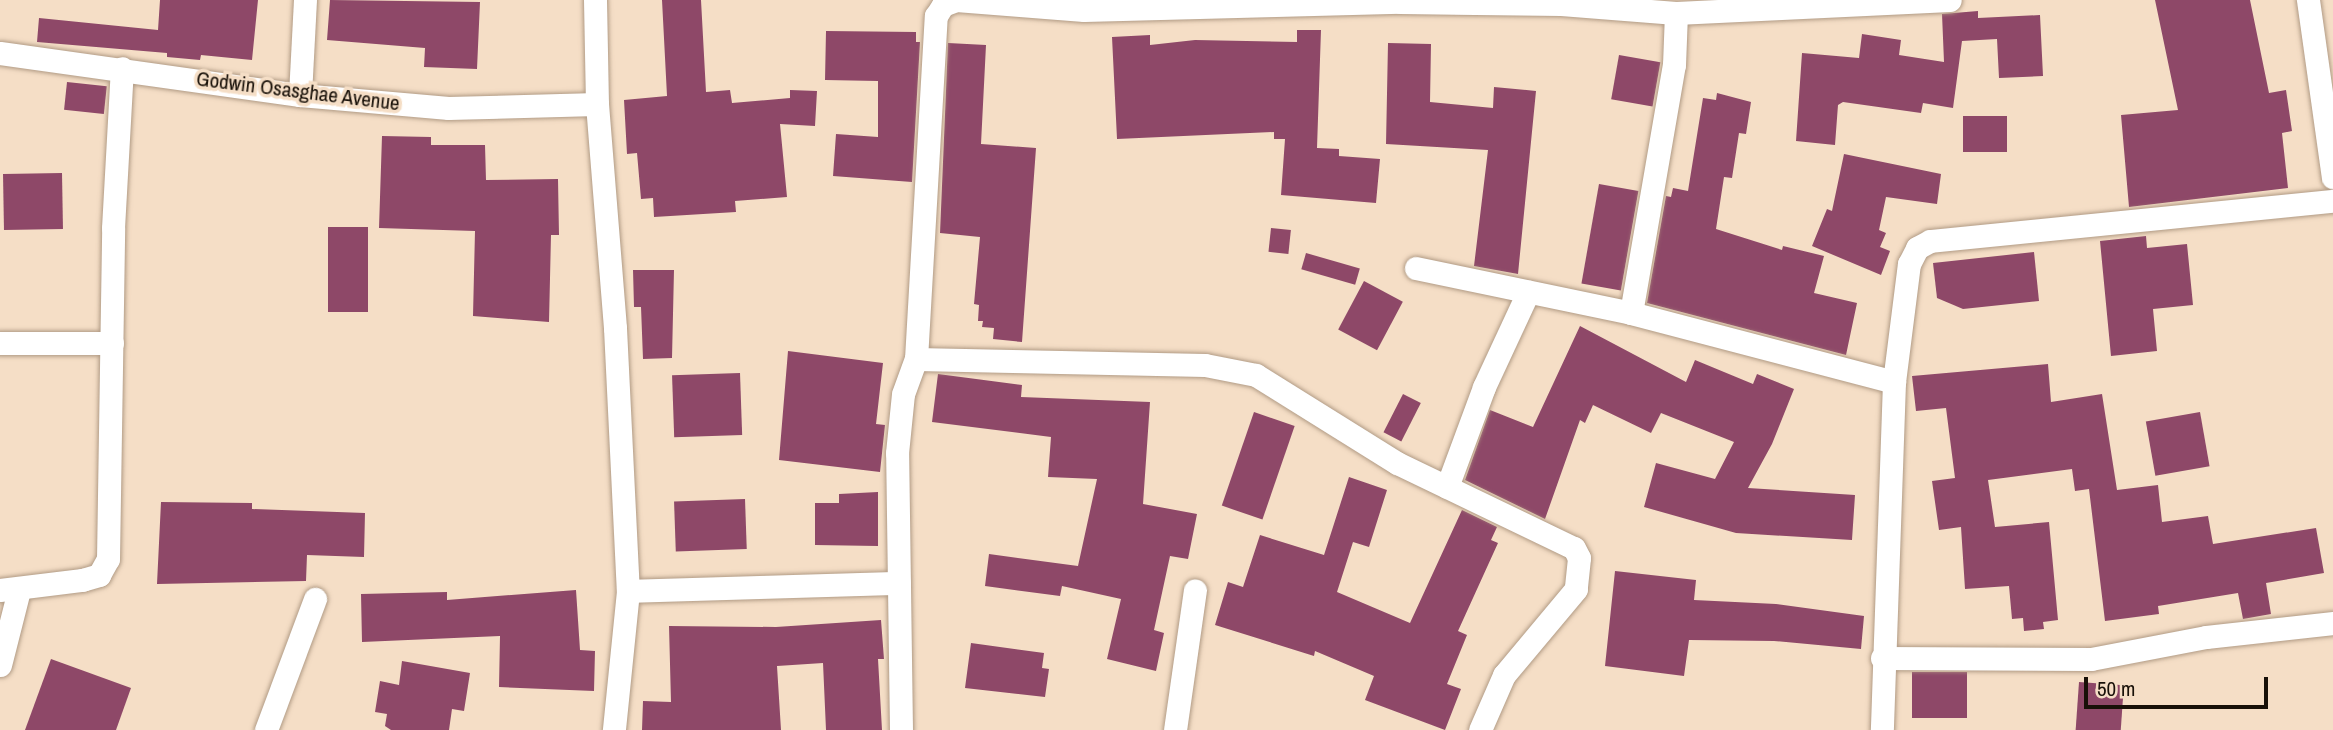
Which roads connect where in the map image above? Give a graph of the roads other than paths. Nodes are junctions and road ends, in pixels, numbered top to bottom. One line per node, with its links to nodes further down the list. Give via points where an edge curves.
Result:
1 (305, 0): 8 (street)
2 (596, 0): 9 (street)
3 (1950, 0): 5 (street)
4 (2308, 0): 10 (street)
5 (1676, 13): 14 (street, via 1674,65); 17 (street, via 1561,4 1400,2 1084,10 956,0 943,5 936,16)
6 (0, 53): 7 (street, Godwin Osasghae Avenue)
7 (122, 68): 8 (street, Godwin Osasghae Avenue); 16 (street)
8 (300, 95): 9 (street, Godwin Osasghae Avenue, via 448,108)
9 (597, 104): 23 (street, via 615,328)
10 (2333, 177)
11 (2333, 201): 18 (street, via 1930,240 1917,248 1909,264)
12 (1416, 268): 13 (street)
13 (1528, 292): 14 (street); 19 (street, via 1483,387)
14 (1631, 313): 18 (street)
15 (0, 343): 16 (street)
16 (112, 343): 21 (street, via 108,559 99,575)
17 (916, 359): 19 (street, via 1205,365 1256,375 1397,463); 20 (street, via 903,394 897,453)
18 (1894, 382): 26 (street)
19 (1447, 487): 32 (street, via 1574,548 1579,558 1576,589 1504,675)
20 (899, 583): 23 (street); 30 (street)
21 (9, 590): 27 (street)
22 (1195, 590): 31 (street)
23 (628, 591): 29 (street)
24 (315, 599): 28 (street)
25 (2333, 622): 26 (street, via 2206,637 2091,659)
26 (1882, 658): 33 (street)
27 (0, 666)
28 (266, 730)
29 (614, 730)
30 (901, 730)
31 (1175, 730)
32 (1480, 730)
33 (1882, 730)

